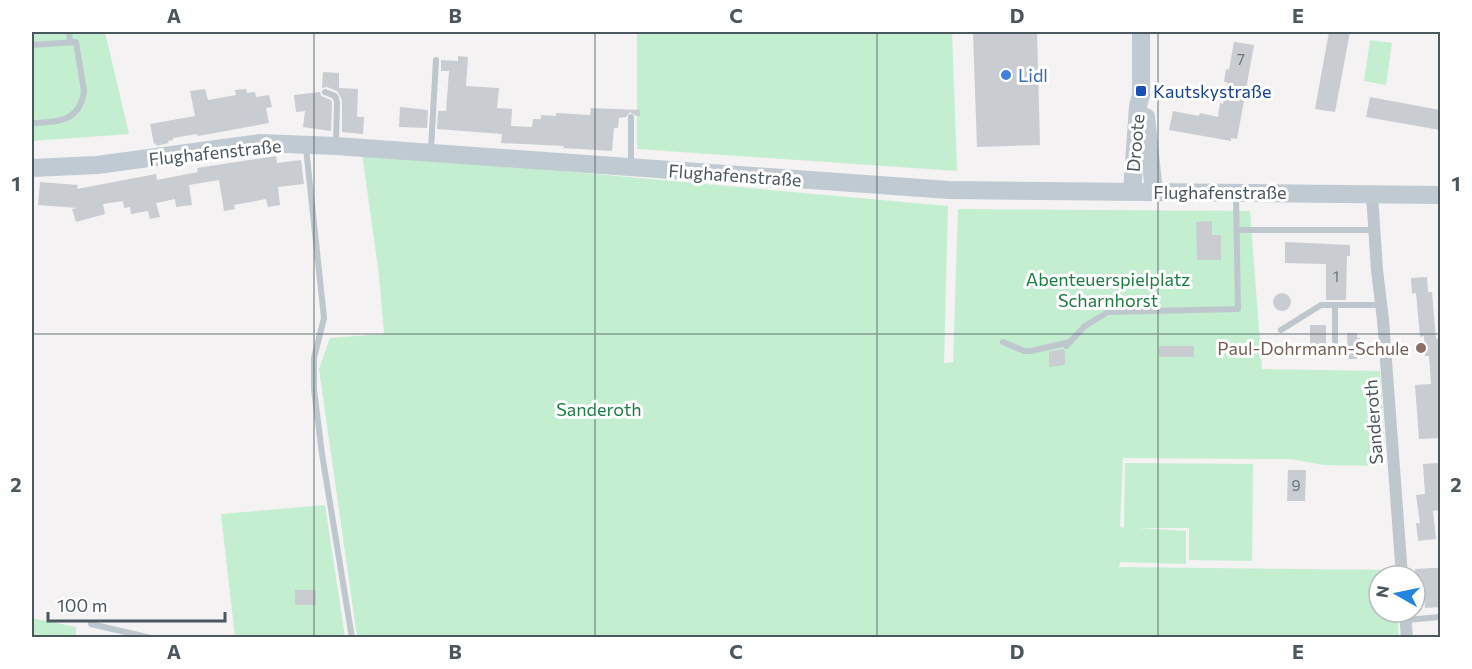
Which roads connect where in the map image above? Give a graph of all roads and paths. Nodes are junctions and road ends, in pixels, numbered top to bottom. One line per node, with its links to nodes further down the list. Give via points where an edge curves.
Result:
1 (69, 32): 3 (lane)
2 (1141, 32): 7 (main road, Droote)
3 (70, 42): 4 (lane); 9 (lane, via 76,42 84,92 81,104 68,118)
4 (32, 45)
5 (436, 60): 12 (lane)
6 (325, 92): 11 (lane, via 335,96 337,102)
7 (1141, 95): 15 (main road, Droote); 16 (main road, Droote, via 1146,105)
8 (631, 117): 13 (lane)
9 (32, 123)
10 (306, 144): 11 (main road, Flughafenstraße); 14 (main road, Flughafenstraße, via 260,143 97,165); 30 (lane, via 324,318 314,358 314,389)
11 (336, 146): 12 (main road, Flughafenstraße)
12 (431, 153): 13 (main road, Flughafenstraße)
13 (631, 167): 15 (main road, Flughafenstraße, via 949,190)
14 (32, 168)
15 (1132, 192): 16 (main road, Flughafenstraße)
16 (1154, 192): 17 (main road, Flughafenstraße)
17 (1236, 192): 18 (main road, Flughafenstraße); 20 (lane)
18 (1372, 195): 19 (main road, Flughafenstraße); 21 (street, Sanderoth)
19 (1440, 195)
20 (1237, 230): 21 (lane); 25 (lane, via 1238,309 1108,312 1084,326 1069,344 1024,351)
21 (1373, 230): 23 (street, Sanderoth)
22 (1335, 305): 23 (lane); 24 (lane, via 1321,305); 26 (lane)
23 (1381, 305): 27 (street, Sanderoth)
24 (1281, 330)
25 (1003, 342)
26 (1335, 344)
27 (1401, 564)
28 (91, 624): 29 (lane)
29 (151, 638)
30 (352, 638)

